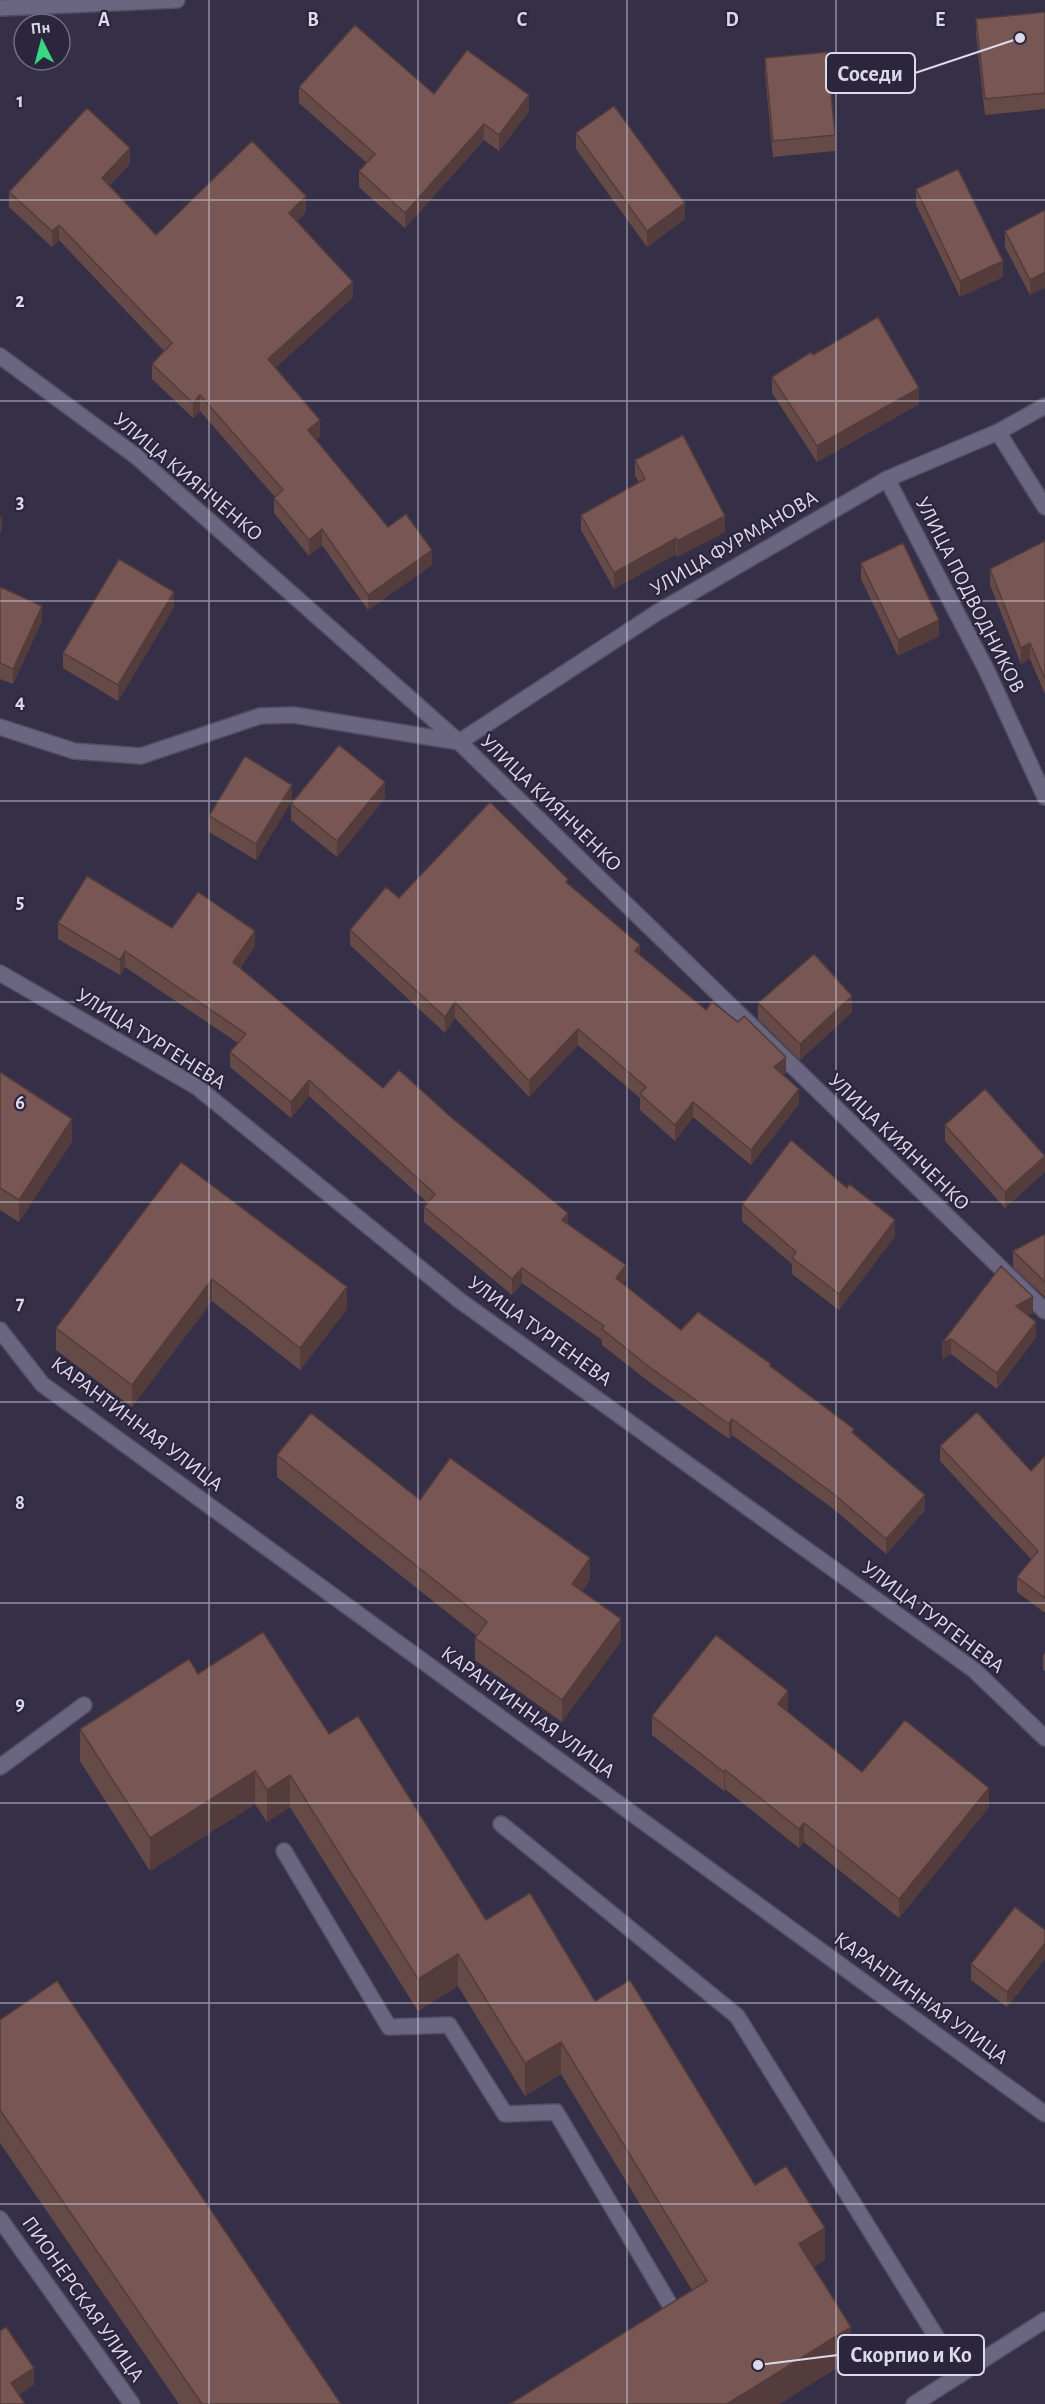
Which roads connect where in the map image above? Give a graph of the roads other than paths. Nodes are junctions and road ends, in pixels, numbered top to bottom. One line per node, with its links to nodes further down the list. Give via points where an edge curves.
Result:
1 (177, 0): 2 (street)
2 (0, 8)
3 (0, 356): 9 (street, УЛИЦА КИЯНЧЕНКО, via 137,457)
4 (1045, 406): 5 (street, УЛИЦА ФУРМАНОВА)
5 (998, 432): 6 (street, УЛИЦА ФУРМАНОВА); 7 (street)
6 (887, 479): 9 (street, УЛИЦА ФУРМАНОВА, via 658,612); 10 (street, УЛИЦА ПОДВОДНИКОВ, via 987,670)
7 (1045, 507)
8 (0, 727): 9 (street, via 74,752 141,756 260,716 294,715)
9 (459, 742): 12 (street, УЛИЦА КИЯНЧЕНКО)
10 (1045, 797)
11 (0, 973): 15 (street, УЛИЦА ТУРГЕНЕВА, via 197,1087 459,1300 974,1670)
12 (1045, 1311)
13 (0, 1330): 19 (street, КАРАНТИННАЯ УЛИЦА, via 42,1383)
14 (84, 1706): 16 (street)
15 (1045, 1738)
16 (0, 1767)
17 (501, 1824): 23 (street, via 737,2016)
18 (284, 1851): 22 (street, via 388,2027 449,2025 505,2114 556,2112 676,2315)
19 (1045, 2114)
20 (0, 2219): 24 (street, ПИОНЕРСКАЯ УЛИЦА)
21 (1045, 2320): 23 (street)
22 (657, 2326)
23 (960, 2375): 25 (street)
24 (132, 2404)
25 (914, 2404)

